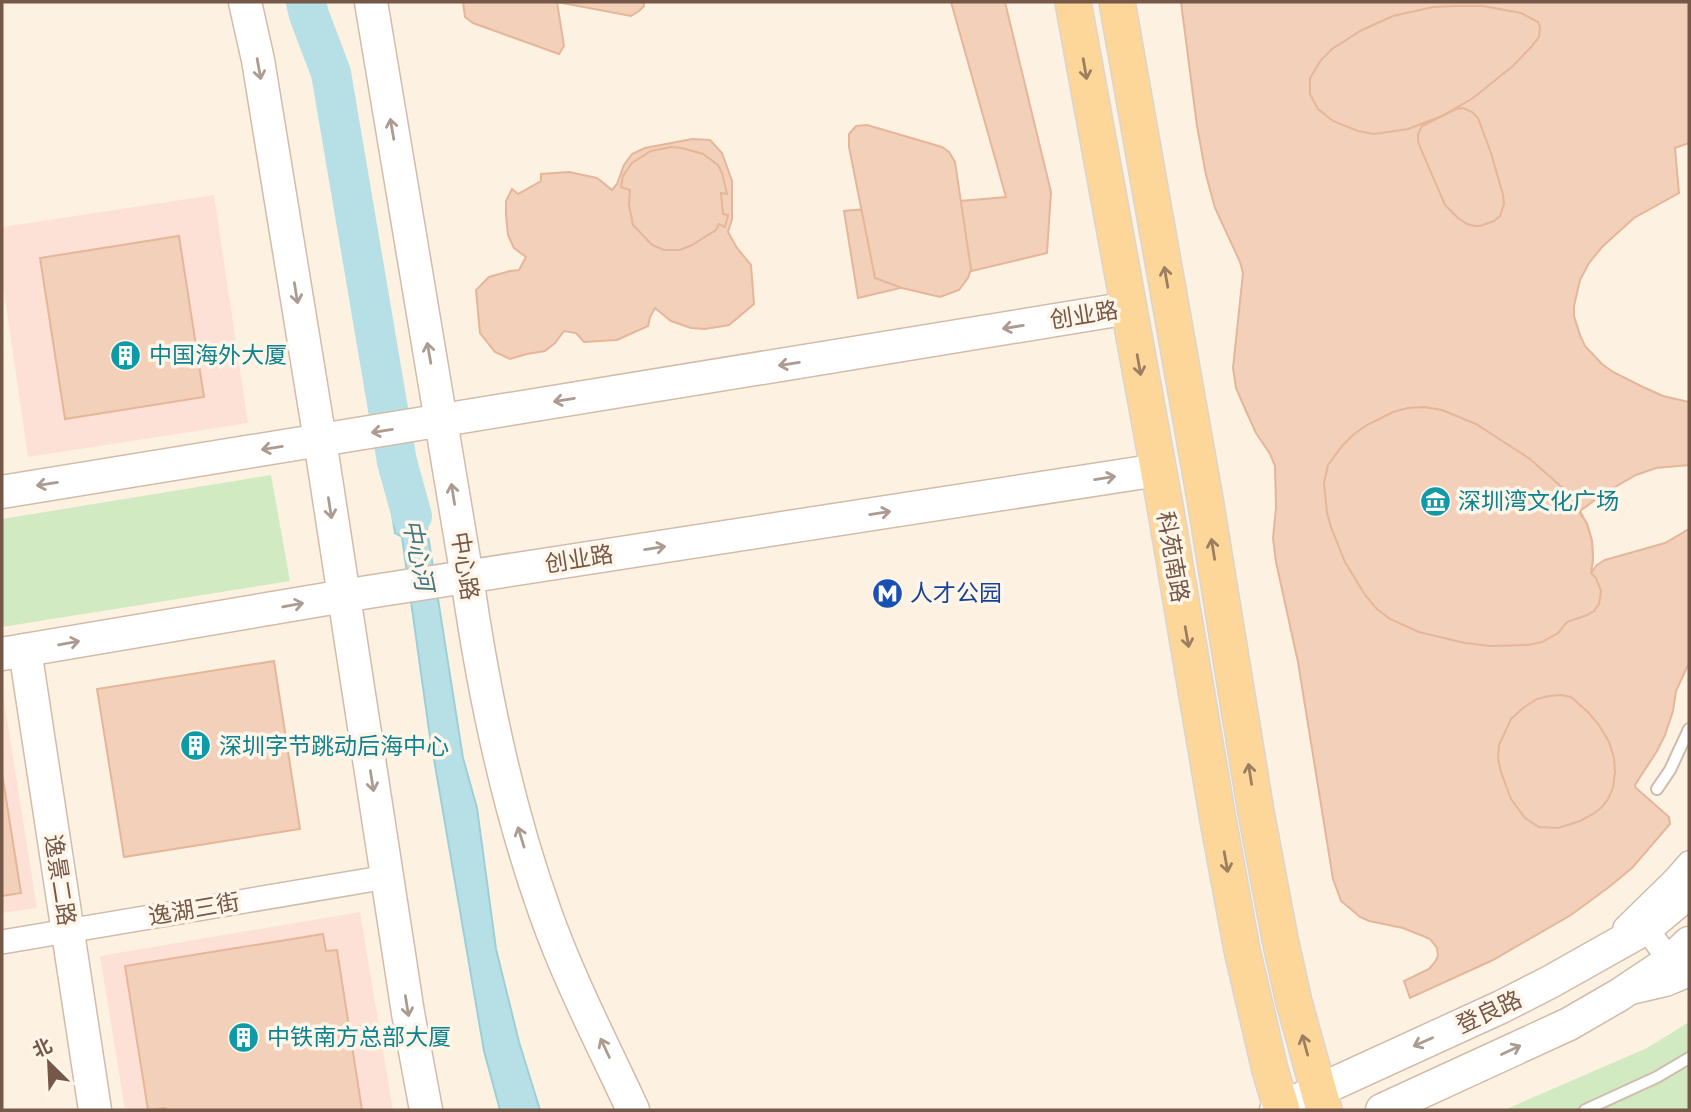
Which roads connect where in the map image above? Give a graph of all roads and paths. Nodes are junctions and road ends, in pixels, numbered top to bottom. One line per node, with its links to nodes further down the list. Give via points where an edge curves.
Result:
1 (245, 2): 7 (main road, one-way to 7)
2 (371, 2): 6 (main road, 中心路, one-way to 2)
3 (1073, 2): 5 (main road, 科苑南路, one-way to 5)
4 (1117, 2): 24 (main road, 科苑南路, one-way to 4, via 1288,977 1256,812)
5 (1129, 308): 6 (main road, 创业路, one-way to 6); 8 (main road, 科苑南路, one-way to 8)
6 (433, 422): 7 (main road, 创业路, one-way to 7); 10 (main road, 中心路, one-way to 6)
7 (330, 439): 9 (main road, 创业路, one-way to 9); 11 (main road, one-way to 11)
8 (1158, 470): 10 (main road, 创业路, one-way to 8); 25 (main road, 科苑南路, one-way to 25, via 1242,950)
9 (2, 492)
10 (460, 578): 11 (main road, 创业路); 28 (main road, 中心路, one-way to 10, via 559,948 533,877)
11 (356, 594): 12 (main road, 创业路, one-way to 11); 16 (main road, one-way to 16)
12 (13, 652): 19 (main road, 逸景二路)
13 (1689, 729): 14 (lane)
14 (1657, 789)
15 (1689, 863): 21 (street)
16 (387, 877): 19 (street, 逸湖三街); 27 (main road, one-way to 27)
17 (1689, 892): 18 (main road, 登良路)
18 (1646, 928): 21 (main road, 登良路); 22 (street)
19 (68, 931): 20 (street, 逸湖三街); 26 (main road, 逸景二路)
20 (2, 942)
21 (1594, 957): 24 (main road, 登良路, one-way to 24)
22 (1683, 960): 29 (main road, 登良路, one-way to 22, via 1569,1024)
23 (1689, 1058): 30 (lane)
24 (1321, 1100): 25 (main road, 登良路)
25 (1280, 1109)
26 (95, 1110)
27 (426, 1110)
28 (634, 1110)
29 (1382, 1110)
30 (1585, 1110)

